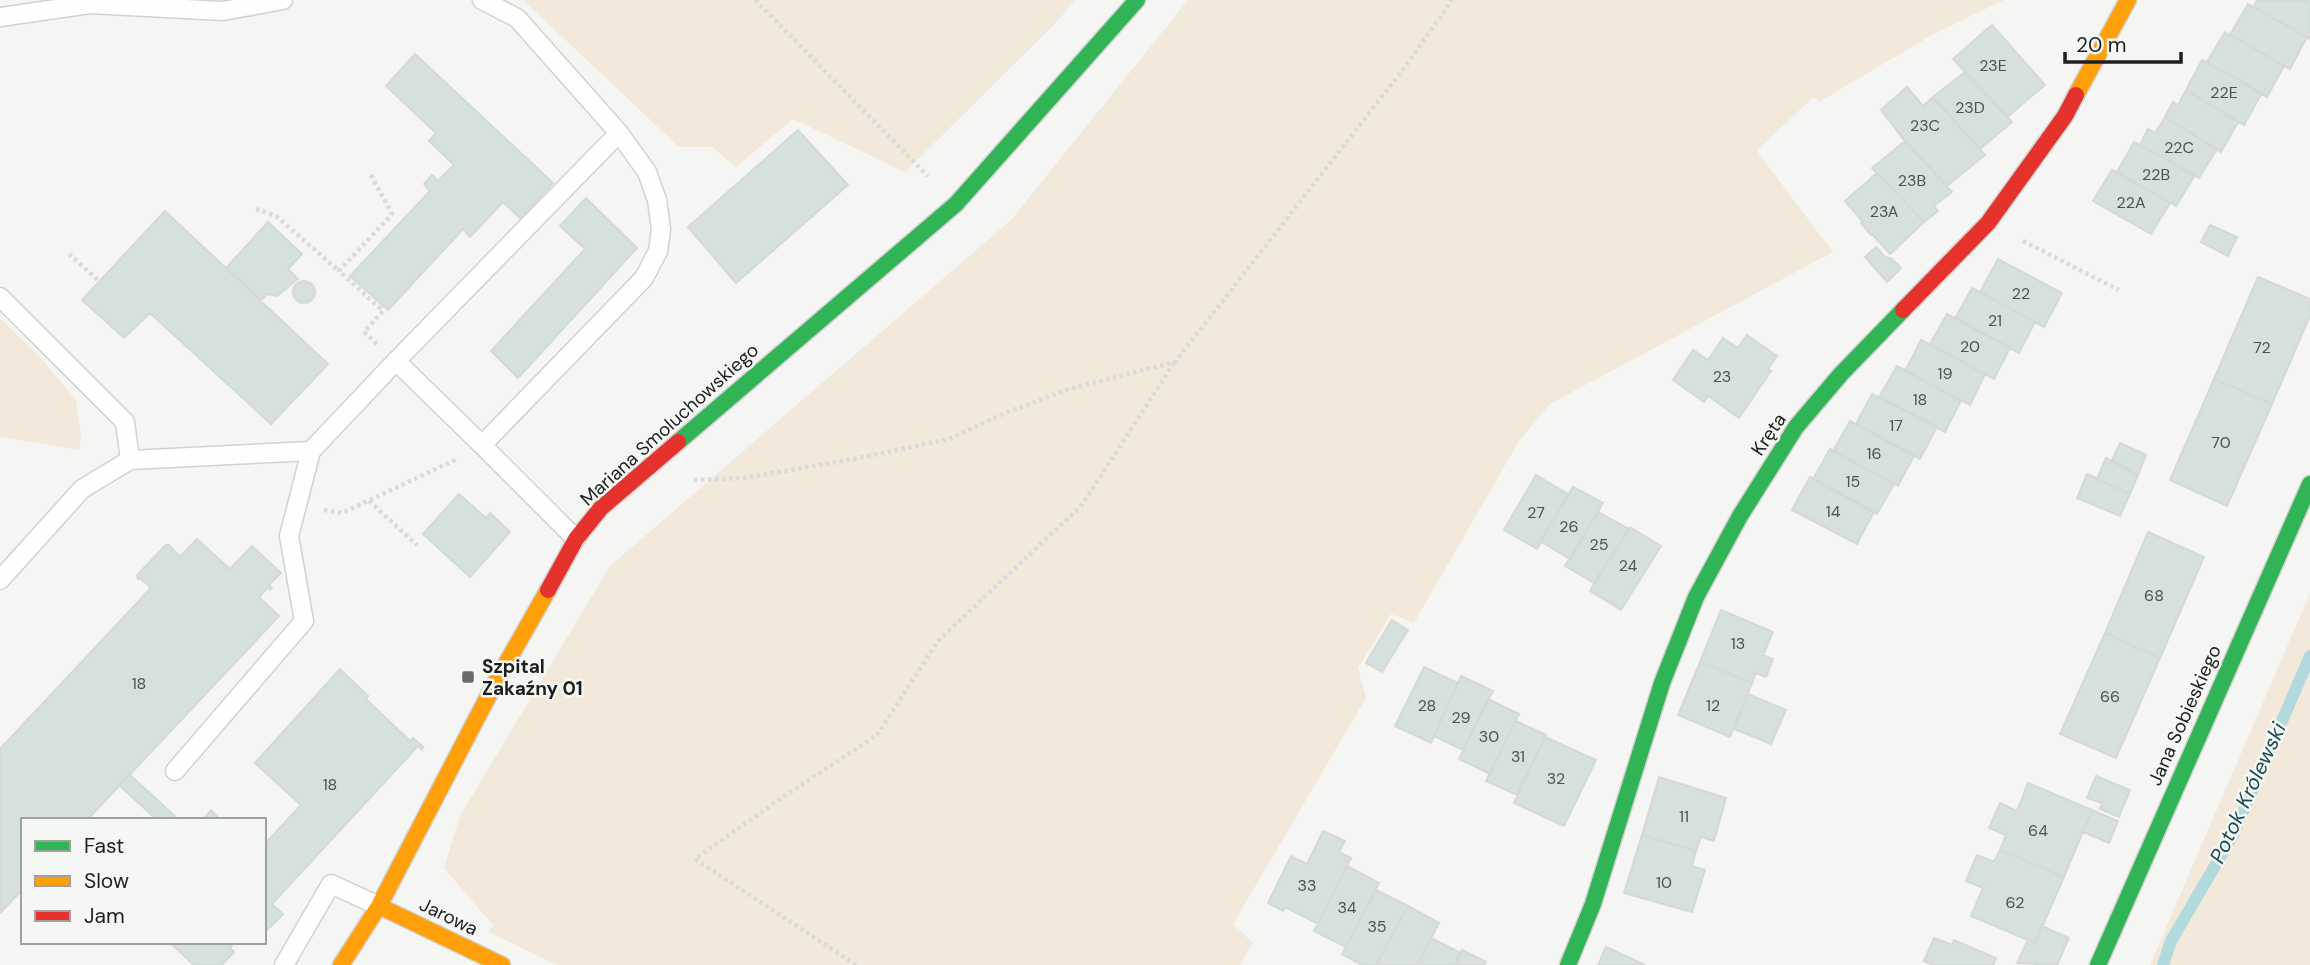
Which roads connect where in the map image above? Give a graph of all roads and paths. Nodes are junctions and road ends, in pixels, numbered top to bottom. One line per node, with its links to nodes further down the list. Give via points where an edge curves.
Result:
1 (283, 0): 7 (lane, via 223,11 90,4)
2 (482, 0): 8 (lane, via 517,18)
3 (754, 0): 10 (path)
4 (1137, 0): 10 (street, Mariana Smoluchowskiego)
5 (1452, 0): 20 (path)
6 (2128, 0): 12 (street, Kręta, via 2065,116)
7 (0, 17)
8 (619, 133): 19 (lane); 21 (lane, via 647,172 657,200 658,251 644,278)
9 (371, 175): 14 (path, via 392,214)
10 (956, 204): 28 (street, Mariana Smoluchowskiego, via 601,508)
11 (256, 209): 14 (path, via 276,216)
12 (1988, 223): 16 (path); 37 (street, Kręta, via 1841,374 1796,427 1740,516 1696,597 1661,683 1593,904)
13 (69, 254): 15 (path)
14 (339, 271): 18 (path, via 383,311)
15 (99, 281)
16 (2119, 290)
17 (0, 297): 23 (lane, via 125,422)
18 (364, 332)
19 (396, 361): 21 (lane); 22 (lane)
20 (1175, 362): 24 (path, via 1069,389 949,439 744,478); 36 (path, via 1082,505 938,641 877,735 695,859)
21 (482, 445): 26 (path); 28 (lane)
22 (311, 451): 23 (lane); 27 (lane)
23 (130, 460): 30 (lane, via 82,489)
24 (690, 481)
25 (2310, 484): 38 (street, Jana Sobieskiego)
26 (369, 501): 27 (path, via 342,513); 29 (path)
27 (299, 505): 31 (lane, via 289,536 304,621)
28 (576, 539): 32 (street, Mariana Smoluchowskiego, via 492,687)
29 (417, 545)
30 (0, 580)
31 (175, 771)
32 (379, 905): 33 (lane, via 331,884); 34 (street, Mariana Smoluchowskiego); 35 (street, Jarowa)
33 (284, 965)
34 (341, 965)
35 (502, 965)
36 (856, 965)
37 (1568, 965)
38 (2098, 965)

